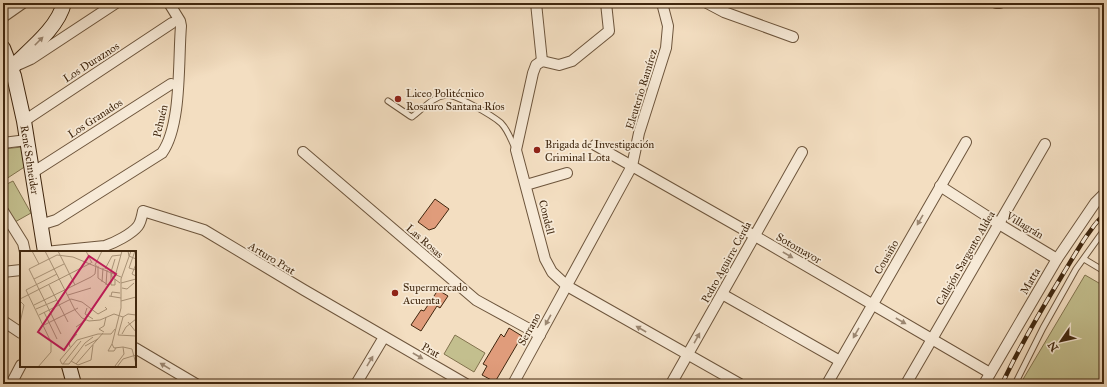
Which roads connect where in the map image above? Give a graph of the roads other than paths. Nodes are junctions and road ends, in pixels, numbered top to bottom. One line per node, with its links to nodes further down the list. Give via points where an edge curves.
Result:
1 (23, 3): 11 (street)
2 (64, 3): 16 (main road, one-way to 2, via 53,27)
3 (116, 3): 16 (street, via 39,55)
4 (168, 3): 36 (street, Pehuén, via 181,26 176,112 166,148 56,220)
5 (536, 3): 15 (street)
6 (606, 3): 15 (street, via 609,31 572,61 559,64)
7 (662, 3): 28 (street, Eleuterio Ramírez, via 668,26 666,48)
8 (707, 3): 13 (street)
9 (996, 3): 10 (street)
10 (1000, 3)
11 (3, 17)
12 (172, 23): 19 (street, Los Duraznos)
13 (793, 37)
14 (3, 48): 16 (main road, René Schneider)
15 (542, 61): 25 (street, Condell, via 536,64 533,73)
16 (7, 69): 19 (main road, René Schneider)
17 (171, 84): 29 (street, Los Granados)
18 (388, 101): 25 (lane, via 412,117 441,96 460,98 502,124)
19 (24, 121): 20 (main road, René Schneider)
20 (27, 140): 22 (street); 29 (main road, René Schneider)
21 (966, 142): 32 (street, Cousiño)
22 (3, 143)
23 (1045, 144): 35 (street, Callejón Sargento Aldea)
24 (595, 146): 28 (street, Sotomayor)
25 (516, 150): 31 (street, Condell)
26 (303, 152): 52 (street, Las Rosas, via 476,300)
27 (802, 152): 38 (street, Pedro Aguirre Cerda)
28 (632, 166): 38 (street, Sotomayor); 47 (street, Eleuterio Ramírez)
29 (32, 173): 36 (main road, René Schneider)
30 (567, 173): 31 (street)
31 (526, 185): 47 (street, Condell, via 545,259 552,272)
32 (940, 186): 35 (street, Villagrán); 49 (street, Cousiño, one-way to 49)
33 (1104, 194): 42 (street, Matta, via 1095,203)
34 (3, 211): 39 (street, via 23,243)
35 (999, 224): 42 (street, Villagrán); 54 (street, Callejón Sargento Aldea)
36 (40, 225): 40 (main road, René Schneider)
37 (1104, 230): 43 (lane)
38 (755, 236): 48 (street, Pedro Aguirre Cerda); 49 (street, Sotomayor, one-way to 49)
39 (25, 251)
40 (45, 251)
41 (55, 251): 53 (street, Arturo Prat, via 111,244 138,226 143,211 204,230)
42 (1057, 259): 60 (street, Matta)
43 (1084, 259): 45 (lane); 72 (lane, via 1043,328)
44 (20, 270): 46 (street)
45 (1104, 271)
46 (3, 272)
47 (567, 286): 52 (street, Serrano, one-way to 52); 56 (street, Condell, one-way to 47)
48 (722, 294): 56 (street, Pedro Aguirre Cerda, one-way to 48); 57 (street)
49 (872, 304): 54 (street, Sotomayor, one-way to 54); 57 (street, Cousiño, one-way to 57)
50 (3, 321): 51 (street)
51 (20, 332)
52 (540, 335): 66 (street, Serrano)
53 (384, 337): 64 (street, one-way to 53); 65 (street, Prat, one-way to 65)
54 (932, 339): 60 (street, Sotomayor); 70 (street, Callejón Sargento Aldea)
55 (136, 349): 63 (street, one-way to 55)
56 (688, 355): 67 (street, Pedro Aguirre Cerda); 68 (street, Condell)
57 (840, 361): 69 (street, Cousiño)
58 (20, 367): 61 (street)
59 (69, 367): 62 (main road)
60 (990, 374): 71 (street, Matta)
61 (11, 384)
62 (74, 384)
63 (196, 384)
64 (356, 384)
65 (466, 384)
66 (513, 384)
67 (671, 384)
68 (740, 384)
69 (827, 384)
70 (906, 384)
71 (984, 384)
72 (1015, 384)

